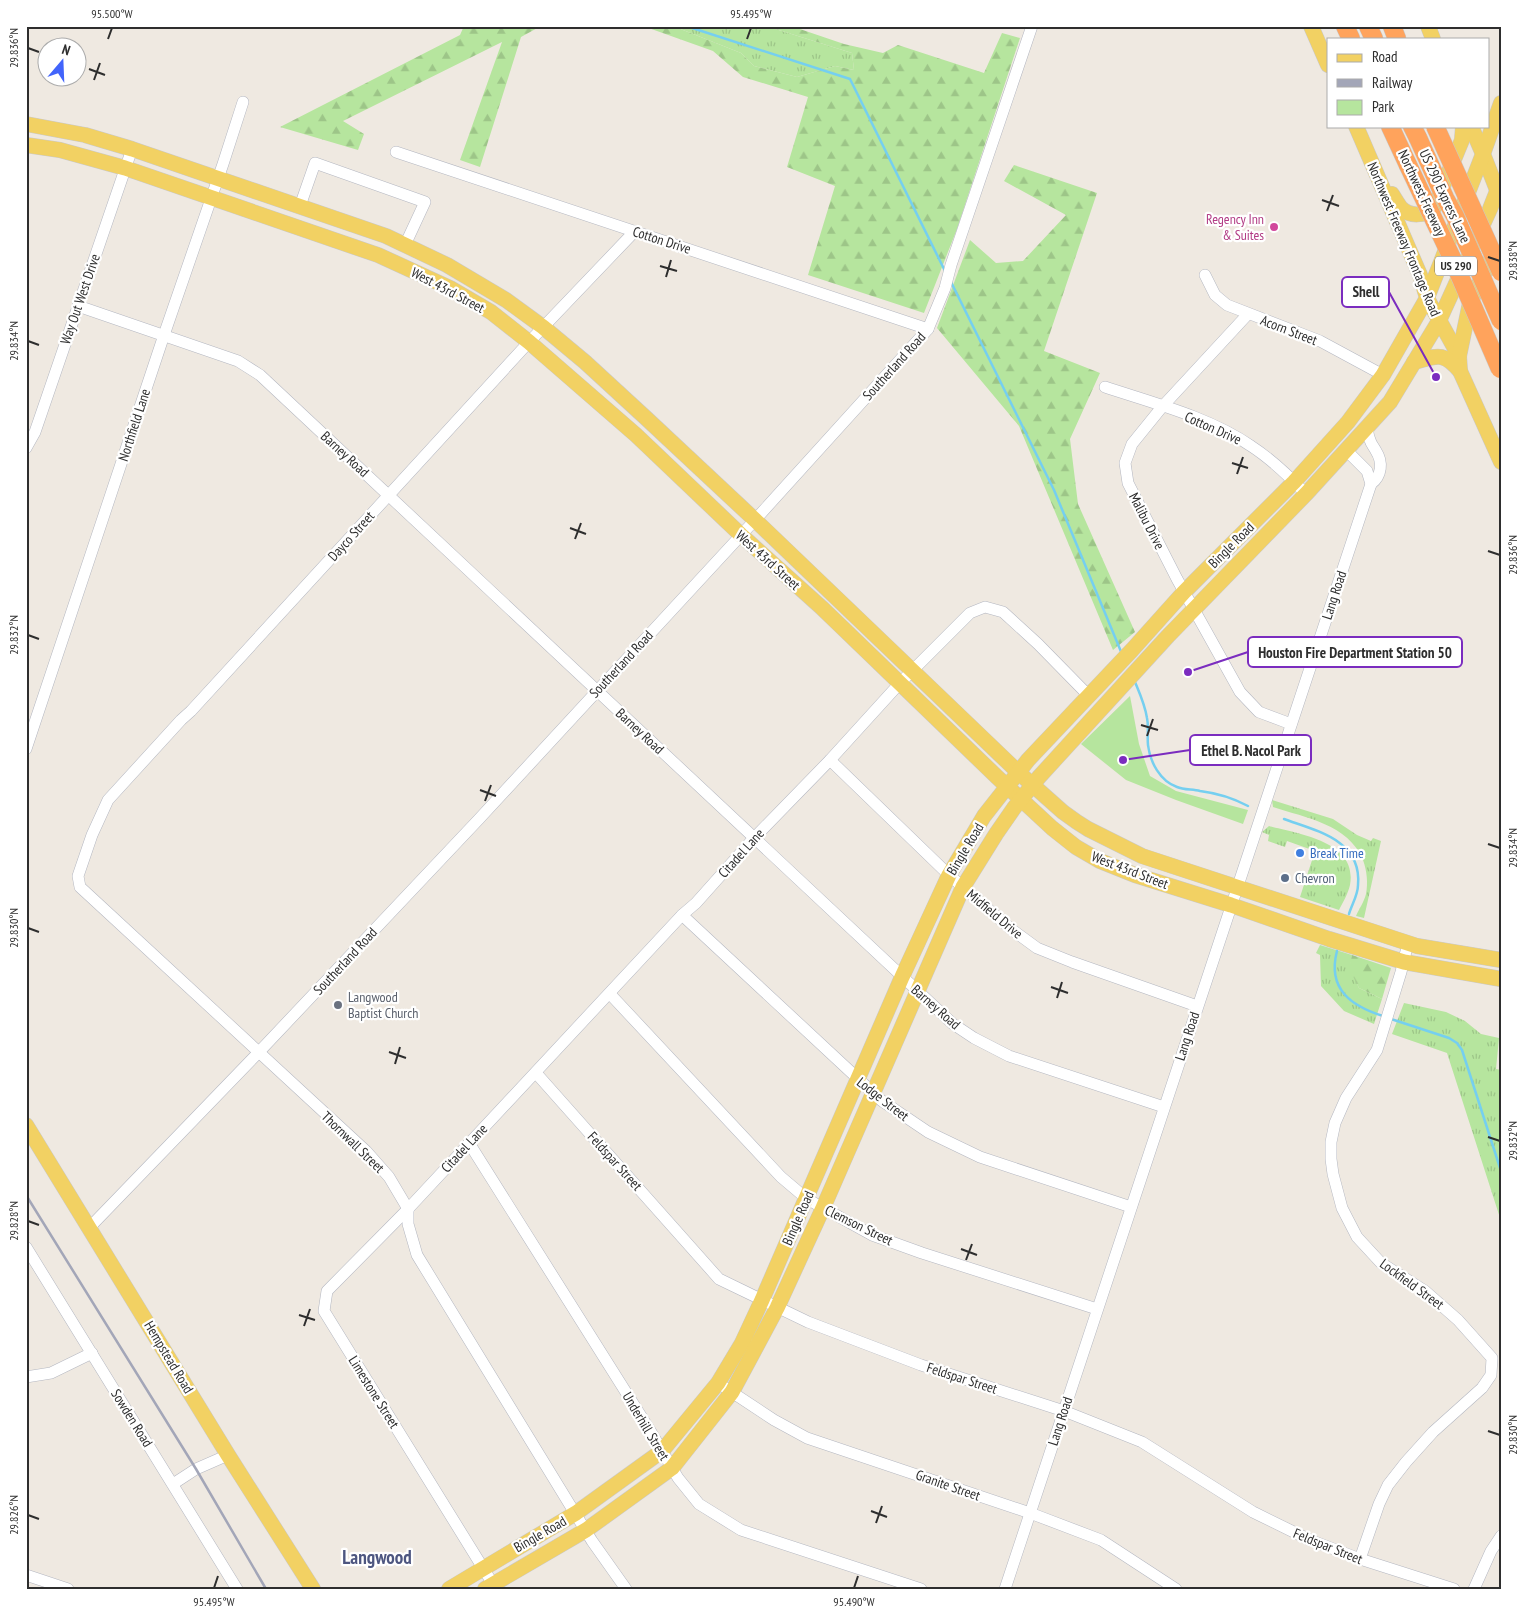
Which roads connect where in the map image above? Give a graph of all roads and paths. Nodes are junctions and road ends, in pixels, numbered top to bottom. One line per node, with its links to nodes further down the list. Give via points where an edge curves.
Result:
1 (1032, 26): 44 (street, Southerland Road, via 945,288)
2 (1311, 26): 11 (main road)
3 (1346, 26): 7 (highway)
4 (1368, 26): 8 (highway)
5 (1392, 26): 9 (highway)
6 (1428, 26): 10 (main road)
7 (1351, 38)
8 (1374, 38)
9 (1397, 38)
10 (1433, 38)
11 (1327, 63)
12 (243, 102): 27 (street, Northfield Lane)
13 (1501, 102): 24 (main road, Bingle Road)
14 (26, 124): 22 (main road, West 43rd Street)
15 (1357, 128): 25 (main road, Northwest Freeway Frontage Road)
16 (1391, 128): 49 (highway, Northwest Freeway / US 290, bridge)
17 (1436, 128): 36 (highway, US 290, bridge)
18 (1463, 128): 25 (main road, via 1462,140 1434,208 1429,212 1416,215 1402,209)
19 (1472, 128): 24 (main road)
20 (1415, 132): 42 (highway, US 290 Express Lane, bridge)
21 (26, 145): 26 (main road, West 43rd Street, via 60,150)
22 (132, 148): 26 (street, Way Out West Drive); 27 (main road, West 43rd Street)
23 (396, 152): 31 (street, Cotton Drive)
24 (1483, 154): 28 (main road); 38 (main road, Bingle Road)
25 (1374, 166): 38 (main road, Northwest Freeway Frontage Road)
26 (125, 168): 29 (main road, West 43rd Street); 39 (street, Way Out West Drive)
27 (219, 178): 29 (street, Northfield Lane); 30 (main road, West 43rd Street)
28 (1500, 190): 41 (main road, Bingle Road)
29 (211, 198): 35 (main road, West 43rd Street); 45 (street, Northfield Lane)
30 (300, 206): 32 (main road, West 43rd Street); 33 (street, via 315,163 425,202)
31 (635, 231): 43 (street, Dayco Street); 44 (street, Cotton Drive)
32 (386, 236): 33 (main road, West 43rd Street); 35 (main road)
33 (405, 245): 43 (main road, West 43rd Street, via 447,265 506,300)
34 (1501, 253): 48 (main road, via 1491,259 1470,304)
35 (378, 256): 46 (main road, West 43rd Street, via 450,288 491,312)
36 (1501, 272)
37 (1205, 275): 40 (street, Acorn Street, via 1215,295 1227,305)
38 (1427, 298): 41 (main road, Northwest Freeway Frontage Road); 50 (main road, Bingle Road)
39 (78, 306): 45 (street, Barney Road); 56 (street, Way Out West Drive, via 35,432)
40 (1248, 314): 50 (street, Acorn Street, via 1320,341); 52 (street, Malibu Drive)
41 (1439, 321): 47 (main road, Bingle Road); 48 (main road, Northwest Freeway Frontage Road)
42 (1501, 321)
43 (543, 328): 46 (street, Dayco Street); 53 (main road, West 43rd Street)
44 (928, 329): 63 (street, Southerland Road)
45 (164, 334): 62 (street, Barney Road, via 238,361 260,375); 76 (street, Northfield Lane)
46 (529, 342): 55 (main road, West 43rd Street); 62 (street, Dayco Street)
47 (1414, 362): 48 (main road, via 1436,356); 54 (main road, Bingle Road, via 1390,402)
48 (1459, 363): 58 (main road, Northwest Freeway Frontage Road)
49 (1500, 370)
50 (1380, 379): 57 (main road, via 1350,433); 59 (main road, Bingle Road, via 1348,422)
51 (1104, 387): 52 (street, Cotton Drive)
52 (1162, 407): 59 (street, Cotton Drive, via 1232,434); 65 (street, Malibu Drive, via 1132,444 1125,463 1128,483)
53 (647, 420): 55 (main road); 63 (main road, West 43rd Street)
54 (1368, 428): 57 (main road, Bingle Road); 60 (street, Lang Road, via 1370,442 1381,462 1377,480)
55 (636, 435): 64 (main road, West 43rd Street)
56 (26, 448)
57 (1346, 450): 60 (street, via 1367,471); 61 (main road, Bingle Road)
58 (1501, 462)
59 (1294, 482): 61 (street, Cotton Drive); 65 (main road, Bingle Road)
60 (1371, 484): 75 (street, Lang Road)
61 (1306, 494): 68 (main road, Bingle Road)
62 (389, 496): 73 (street, Barney Road); 83 (street, Dayco Street, via 108,800)
63 (755, 520): 64 (street, Southerland Road); 66 (main road, West 43rd Street)
64 (741, 535): 67 (main road, West 43rd Street); 73 (street, Southerland Road)
65 (1184, 592): 68 (street, Malibu Drive); 69 (main road, Bingle Road)
66 (834, 596): 67 (main road); 71 (main road, West 43rd Street)
67 (822, 608): 72 (main road, West 43rd Street)
68 (1194, 609): 70 (main road, Bingle Road); 75 (street, Malibu Drive, via 1240,692 1259,712)
69 (1156, 624): 70 (main road); 74 (main road, Bingle Road)
70 (1168, 636): 79 (main road, Bingle Road)
71 (912, 671): 72 (street, Citadel Lane); 74 (street, Citadel Lane, via 970,613 985,607 1003,612); 78 (main road, West 43rd Street)
72 (900, 683): 77 (street, Citadel Lane); 80 (main road, West 43rd Street)
73 (596, 691): 82 (street, Barney Road); 99 (street, Southerland Road, via 479,820)
74 (1089, 696): 78 (main road, Bingle Road)
75 (1291, 724): 87 (street, Lang Road)
76 (26, 749)
77 (830, 760): 82 (street, Citadel Lane); 85 (street, Midfield Drive)
78 (1018, 772): 79 (main road, West 43rd Street); 80 (main road, Bingle Road)
79 (1032, 785): 81 (main road, Bingle Road); 84 (main road, West 43rd Street, via 1063,812)
80 (1007, 786): 81 (main road, West 43rd Street); 85 (main road, Bingle Road, via 984,816)
81 (1021, 799): 86 (main road, West 43rd Street, via 1076,847); 88 (main road, Bingle Road)
82 (754, 838): 90 (street, Citadel Lane); 94 (street, Barney Road)
83 (86, 854): 99 (street, Thornwall Street, via 78,876 80,887)
84 (1142, 856): 86 (main road); 87 (main road, West 43rd Street)
85 (949, 875): 88 (street, Midfield Drive); 94 (main road, Bingle Road)
86 (1135, 875): 89 (main road, West 43rd Street)
87 (1237, 886): 89 (street, Lang Road); 91 (main road, West 43rd Street)
88 (964, 887): 96 (main road, Bingle Road); 98 (street, Midfield Drive, via 1037,948)
89 (1231, 905): 93 (main road, West 43rd Street); 98 (street, Lang Road)
90 (682, 915): 97 (street, Citadel Lane); 101 (street, Lodge Street)
91 (1408, 943): 92 (main road, West 43rd Street); 93 (street, Lockfield Street)
92 (1501, 960)
93 (1404, 962): 95 (main road, West 43rd Street); 128 (street, Lockfield Street, via 1377,1050 1346,1098 1335,1123 1331,1159 1342,1208 1357,1237 1381,1263 1425,1291 1458,1320 1492,1358 1491,1375 1482,1388 1433,1432 1388,1485)
94 (902, 977): 96 (street, Barney Road); 101 (main road, Bingle Road)
95 (1501, 979)
96 (917, 992): 102 (main road, Bingle Road); 103 (street, Barney Road, via 953,1024 1009,1056)
97 (610, 994): 100 (street, Citadel Lane); 106 (street, Clemson Street, via 781,1177)
98 (1197, 1006): 103 (street, Lang Road)
99 (258, 1053): 109 (street, Thornwall Street, via 370,1155 389,1177); 110 (street, Southerland Road)
100 (536, 1073): 105 (street, Citadel Lane); 112 (street, Feldspar Street, via 719,1279)
101 (858, 1080): 102 (street, Lodge Street); 106 (main road, Bingle Road)
102 (873, 1093): 107 (street, Lodge Street, via 928,1132 961,1149); 108 (main road, Bingle Road)
103 (1164, 1107): 107 (street, Lang Road)
104 (26, 1125): 110 (main road, Hempstead Road)
105 (469, 1143): 109 (street, Citadel Lane); 120 (street, Underhill Street)
106 (807, 1199): 108 (street, Clemson Street); 112 (main road, Bingle Road)
107 (1131, 1207): 114 (street, Lang Road)
108 (823, 1208): 113 (main road, Bingle Road); 114 (street, Clemson Street, via 872,1235)
109 (408, 1209): 124 (street, Thornwall Street, via 408,1224 417,1255); 129 (street, Limestone Street, via 327,1291 324,1311)
110 (89, 1228): 121 (main road, Hempstead Road)
111 (26, 1247): 115 (street, Sowden Road)
112 (762, 1300): 113 (street, Feldspar Street); 117 (main road, Bingle Road)
113 (777, 1308): 118 (main road, Bingle Road); 119 (street, Feldspar Street, via 921,1365)
114 (1097, 1309): 119 (street, Lang Road)
115 (92, 1353): 116 (street, via 51,1373); 123 (street, Sowden Road)
116 (26, 1377)
117 (718, 1384): 118 (street, Granite Street); 120 (main road, Bingle Road)
118 (732, 1392): 122 (main road, Bingle Road); 125 (street, Granite Street, via 806,1438)
119 (1064, 1411): 125 (street, Lang Road); 128 (street, Feldspar Street, via 1142,1442 1253,1512 1310,1540)
120 (662, 1451): 122 (street, Underhill Street); 124 (main road, Bingle Road)
121 (228, 1455): 123 (street, via 196,1469); 134 (main road, Hempstead Road)
122 (672, 1468): 126 (main road, Bingle Road); 137 (street, Underhill Street, via 699,1504 740,1530)
123 (173, 1484): 132 (street, Sowden Road)
124 (576, 1513): 126 (street, Thornwall Street); 129 (main road, Bingle Road)
125 (1030, 1513): 138 (street, Lang Road); 139 (street, Granite Street, via 1101,1540)
126 (586, 1530): 131 (main road, Bingle Road); 136 (street, Thornwall Street)
127 (1501, 1536): 141 (street)
128 (1360, 1559): 140 (street, Feldspar Street)
129 (483, 1568): 131 (street, Limestone Street); 135 (main road, Bingle Road)
130 (26, 1574): 133 (street)
131 (491, 1587)
132 (234, 1588)
133 (68, 1589)
134 (313, 1589)
135 (449, 1589)
136 (626, 1589)
137 (921, 1589)
138 (1005, 1589)
139 (1176, 1589)
140 (1454, 1589)
141 (1474, 1589)

